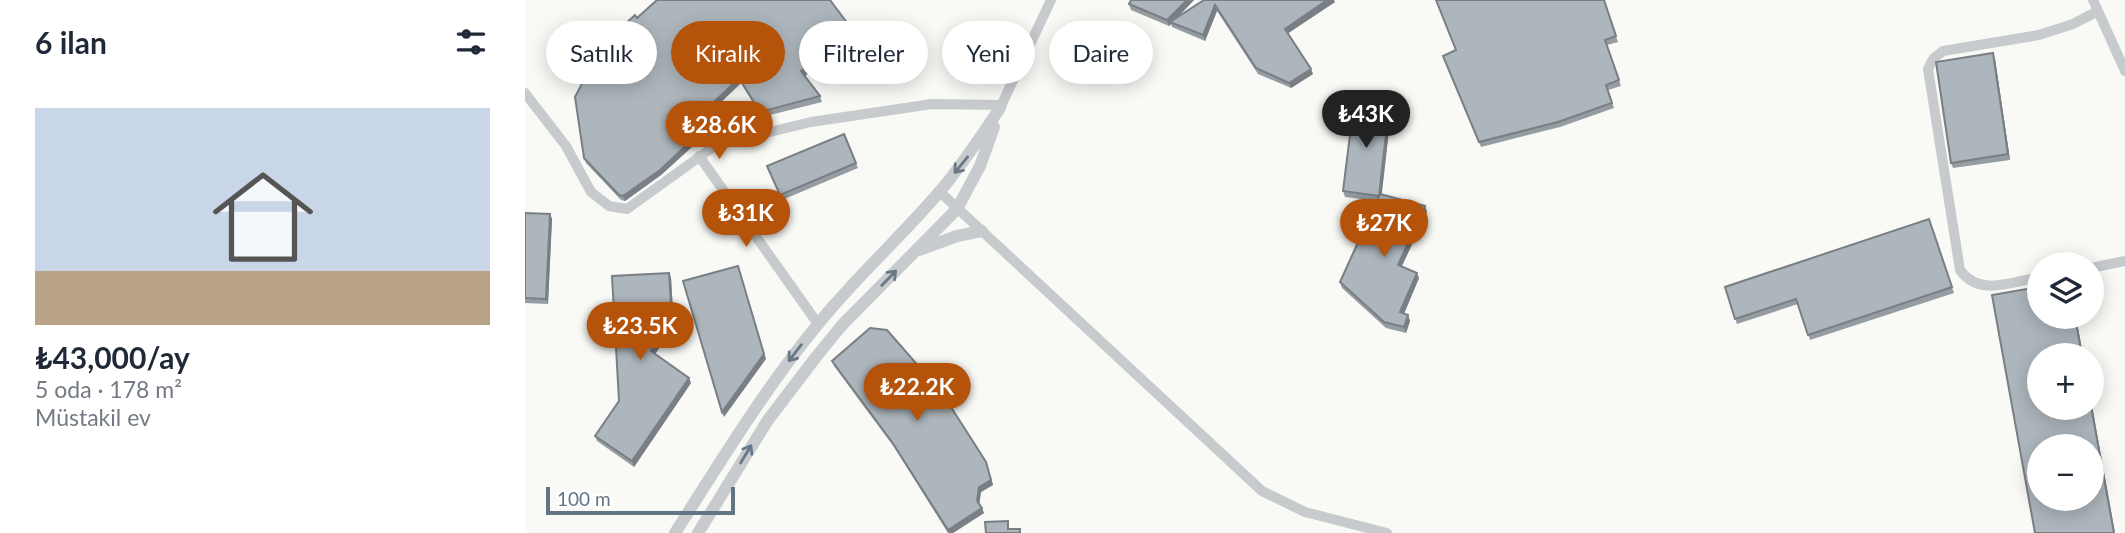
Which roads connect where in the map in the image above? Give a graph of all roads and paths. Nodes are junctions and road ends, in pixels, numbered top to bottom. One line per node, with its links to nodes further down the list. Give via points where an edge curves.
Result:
1 (1051, 0): 6 (street)
2 (2093, 0): 3 (street)
3 (2098, 11): 4 (street); 14 (street, via 2039,35 1943,51 1929,69 1960,270 1985,287)
4 (2125, 71)
5 (525, 93): 7 (street, via 566,146 591,192 609,206 627,209)
6 (1001, 107): 7 (street, via 932,104 811,122 716,145); 8 (street, one-way to 8); 9 (street, via 980,166)
7 (699, 156): 15 (street)
8 (940, 192): 9 (street); 15 (street)
9 (957, 209): 10 (street); 11 (street)
10 (982, 231): 11 (street); 16 (street, via 1262,491 1305,512)
11 (916, 251): 18 (street, one-way to 11, via 768,420 816,357)
12 (2125, 261): 13 (street)
13 (2104, 265)
14 (2027, 279)
15 (818, 324): 17 (street, one-way to 17, via 759,403)
16 (1370, 531): 19 (street)
17 (675, 533)
18 (698, 533)
19 (1387, 533)

